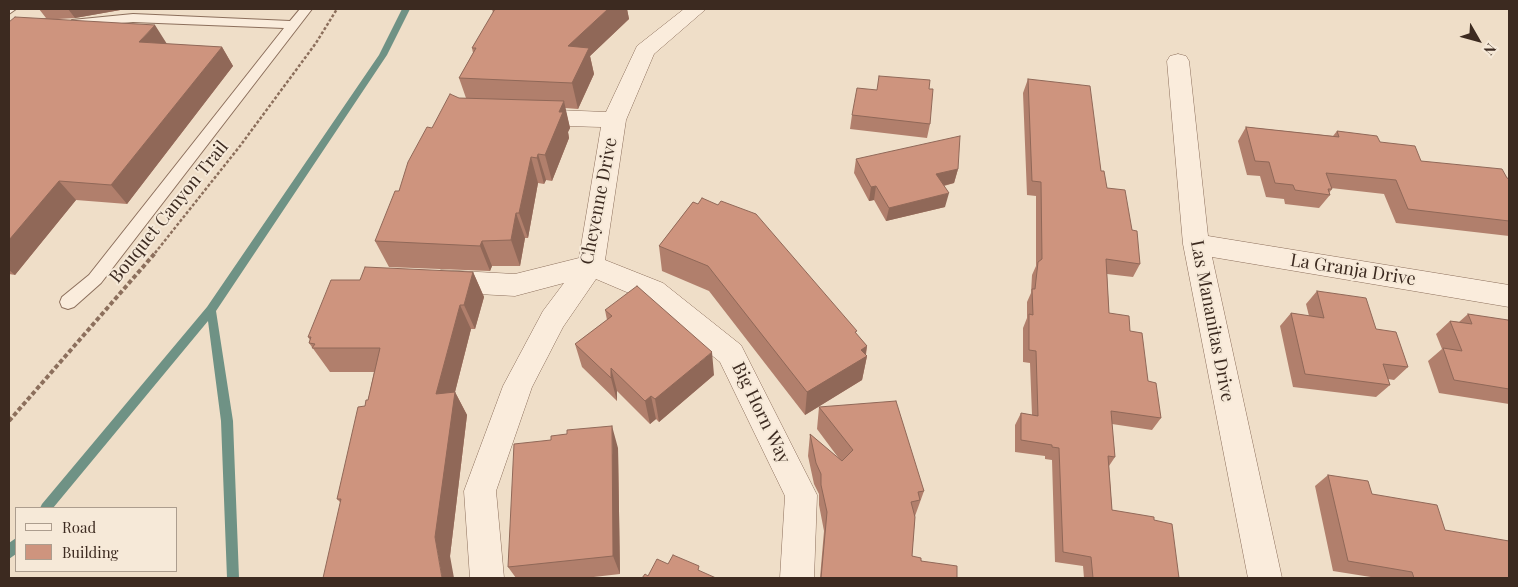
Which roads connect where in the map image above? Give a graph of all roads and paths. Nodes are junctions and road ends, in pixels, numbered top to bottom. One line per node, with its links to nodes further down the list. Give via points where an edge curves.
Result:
1 (306, 9): 5 (lane)
2 (337, 9): 14 (path, Bouquet Canyon Trail, via 246,138 155,254)
3 (696, 9): 8 (street, Cheyenne Drive, via 644,51)
4 (65, 24): 5 (lane, via 133,18)
5 (293, 25): 13 (lane, via 95,279)
6 (1178, 61): 9 (street, Las Mananitas Drive)
7 (507, 116): 8 (street)
8 (614, 120): 10 (street, Cheyenne Drive)
9 (1196, 244): 12 (street, La Granja Drive); 17 (street, Las Mananitas Drive)
10 (591, 265): 11 (street, via 515,284); 15 (street, Cheyenne Drive, via 553,319 518,386 480,491); 16 (street, Big Horn Way, via 653,291 731,354 801,495)
11 (416, 280)
12 (1509, 296)
13 (68, 302)
14 (9, 422)
15 (487, 578)
16 (797, 578)
17 (1265, 578)

